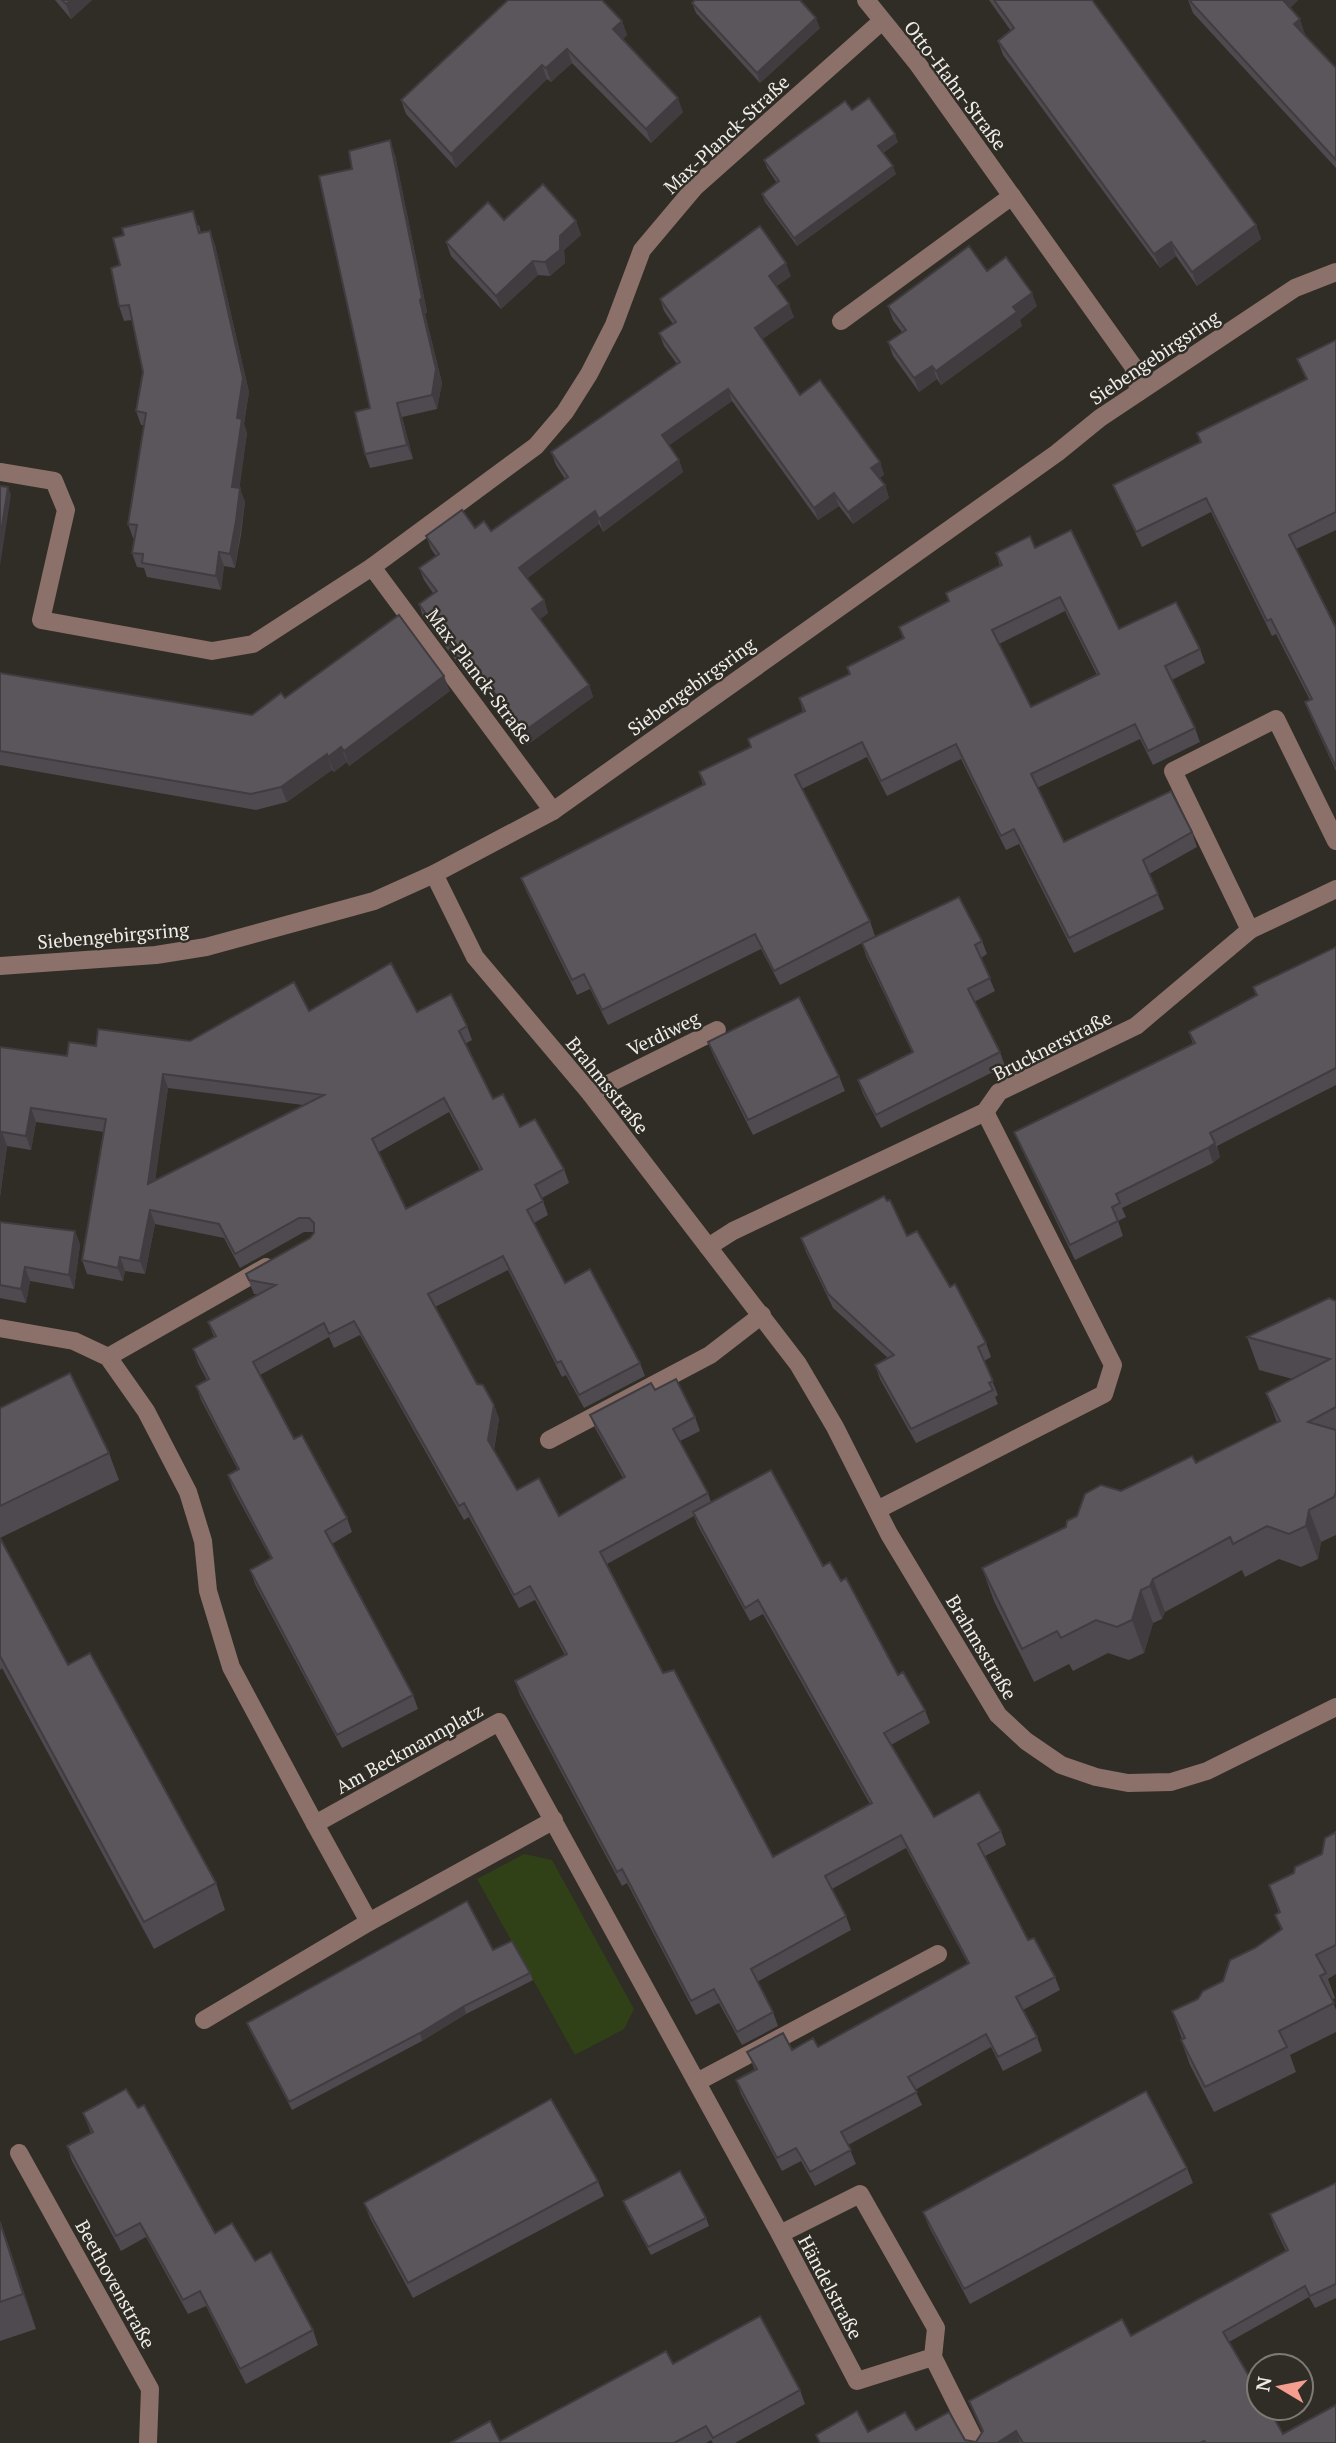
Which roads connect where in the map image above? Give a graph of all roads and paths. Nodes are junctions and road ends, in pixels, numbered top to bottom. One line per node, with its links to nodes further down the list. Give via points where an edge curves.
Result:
1 (866, 0): 2 (street, Otto-Hahn-Straße)
2 (882, 21): 3 (street, Otto-Hahn-Straße); 8 (street, Max-Planck-Straße, via 695,187 642,250 614,325 589,374 536,446)
3 (1012, 197): 5 (street); 6 (street, Otto-Hahn-Straße, via 1133,366)
4 (1336, 272): 6 (street, Siebengebirgsring, via 1295,288)
5 (841, 321)
6 (1139, 392): 9 (street, Siebengebirgsring)
7 (0, 472): 8 (street, Max-Planck-Straße, via 54,481 66,510 41,620 212,651 253,645)
8 (372, 567): 9 (street, Max-Planck-Straße)
9 (553, 811): 11 (street, Siebengebirgsring)
10 (1336, 841): 13 (street, via 1276,719 1173,771)
11 (434, 874): 14 (street, Siebengebirgsring, via 374,901 206,947); 16 (street, Brahmsstraße, via 475,957)
12 (1336, 889): 13 (street, Brucknerstraße)
13 (1250, 930): 17 (street, Brucknerstraße, via 1136,1026 999,1092)
14 (0, 966)
15 (717, 1030): 16 (street, Verdiweg)
16 (590, 1093): 18 (street, Brahmsstraße)
17 (985, 1112): 18 (street, Brucknerstraße); 24 (street, via 1113,1365 1104,1394)
18 (708, 1247): 20 (street, Brahmsstraße)
19 (285, 1256): 22 (street)
20 (762, 1315): 23 (street, via 710,1355); 24 (street, Brahmsstraße, via 804,1374)
21 (0, 1328): 22 (street, via 74,1341)
22 (108, 1357): 27 (street, via 146,1411 188,1492 203,1541 208,1591 231,1667)
23 (549, 1440)
24 (879, 1509): 25 (street, Brahmsstraße, via 889,1534 998,1715 1061,1765 1128,1783 1171,1782 1207,1771)
25 (1336, 1707)
26 (554, 1820): 27 (street, Am Beckmannplatz, via 499,1722); 28 (street); 31 (street, Am Beckmannplatz)
27 (315, 1824): 28 (street)
28 (369, 1922): 30 (street)
29 (937, 1954): 31 (street)
30 (204, 2020)
31 (697, 2082): 33 (street, Am Beckmannplatz)
32 (19, 2153): 35 (street, Beethovenstraße, via 150,2389)
33 (780, 2234): 34 (street, Händelstraße, via 857,2381); 34 (street, Händelstraße, via 860,2194 936,2328)
34 (933, 2357): 36 (street, Händelstraße)
35 (148, 2443)
36 (976, 2443)

